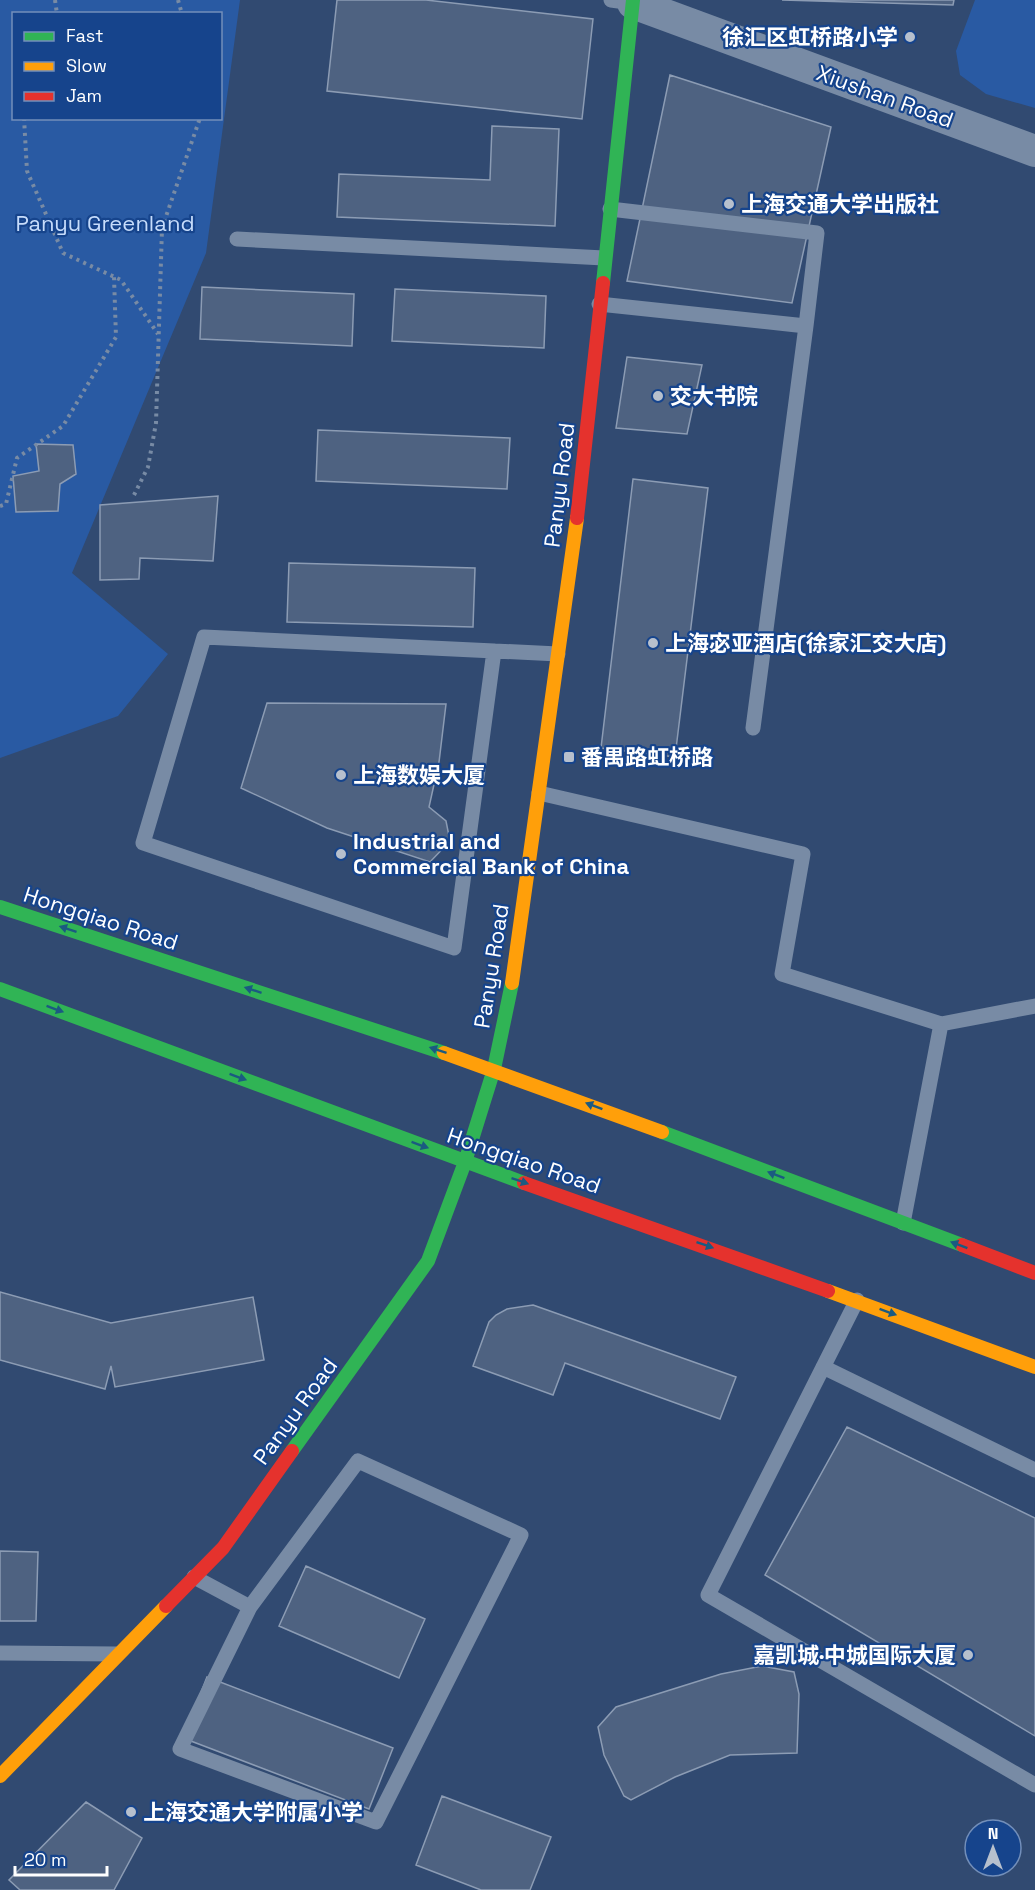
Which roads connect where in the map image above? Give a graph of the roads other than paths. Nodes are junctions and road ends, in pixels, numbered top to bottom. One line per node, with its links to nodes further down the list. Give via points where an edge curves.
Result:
1 (626, 1): 2 (street, Xiushan Road); 3 (main road, Panyu Road)
2 (1035, 151)
3 (610, 209): 5 (main road, Panyu Road); 7 (lane, via 817,232)
4 (237, 239): 5 (lane)
5 (604, 258): 6 (main road, Panyu Road)
6 (599, 304): 7 (lane); 9 (main road, Panyu Road, via 579,505)
7 (806, 326): 10 (lane)
8 (494, 651): 8 (lane, via 204,637 143,843 454,948); 9 (lane)
9 (558, 654): 11 (main road, Panyu Road)
10 (753, 728)
11 (539, 793): 15 (lane, via 802,854 782,974); 16 (main road, Panyu Road, via 510,998)
12 (0, 907): 16 (main road, Hongqiao Road, one-way to 12)
13 (0, 989): 17 (main road, Hongqiao Road, one-way to 17)
14 (1035, 1006): 15 (lane)
15 (941, 1024): 18 (lane)
16 (494, 1069): 17 (main road, Panyu Road); 18 (main road, Hongqiao Road, one-way to 16)
17 (465, 1162): 20 (main road, Hongqiao Road, one-way to 20); 24 (main road, Panyu Road, via 428,1261 223,1548)
18 (903, 1223): 19 (main road, Hongqiao Road, one-way to 18)
19 (1028, 1266)
20 (857, 1300): 21 (lane); 22 (main road, Hongqiao Road, one-way to 22)
21 (823, 1367): 23 (lane); 29 (lane, via 708,1595)
22 (1035, 1367)
23 (1035, 1470)
24 (194, 1577): 25 (lane); 27 (main road, Panyu Road)
25 (250, 1607): 25 (lane, via 358,1461 521,1535 376,1821 180,1749)
26 (0, 1653): 27 (lane)
27 (119, 1654): 28 (main road, Panyu Road)
28 (0, 1776)
29 (1035, 1785)

